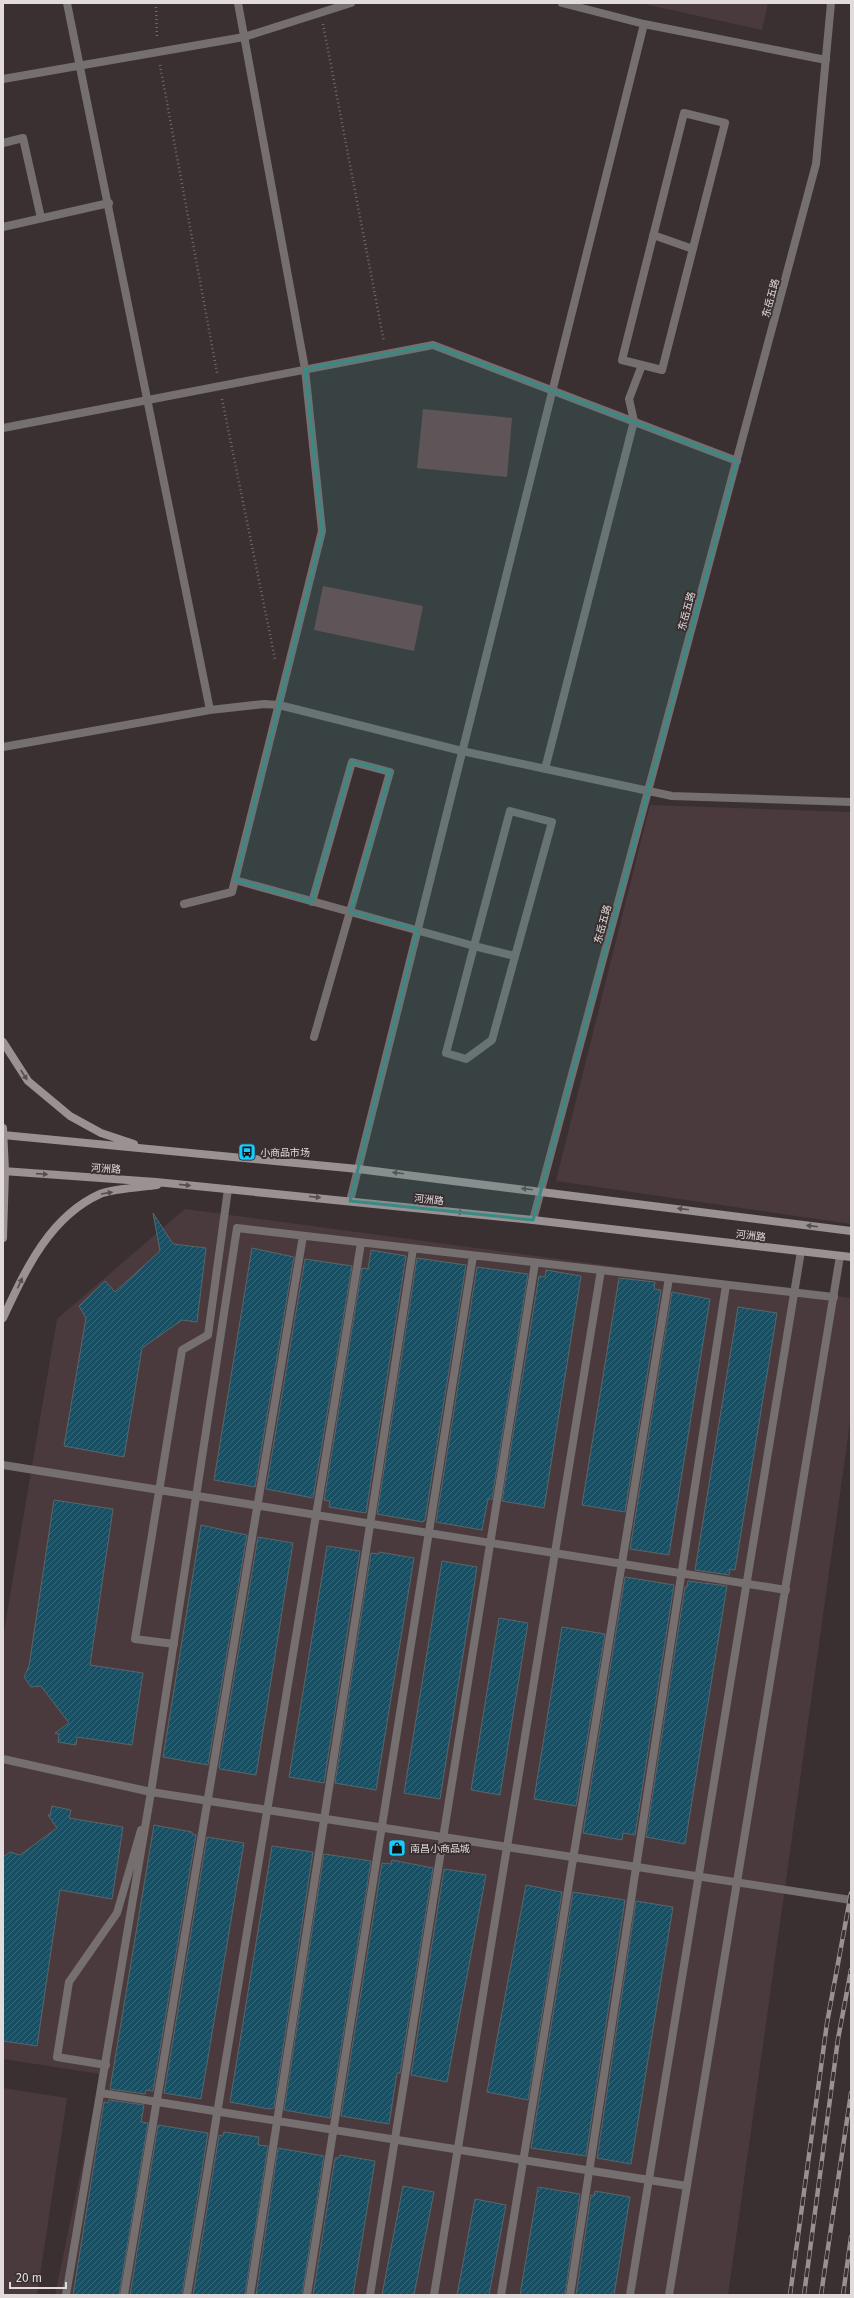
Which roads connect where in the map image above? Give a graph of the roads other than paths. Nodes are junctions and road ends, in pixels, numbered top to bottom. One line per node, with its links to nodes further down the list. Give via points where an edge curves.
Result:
1 (66, 3): 9 (street)
2 (238, 3): 7 (street)
3 (351, 3): 7 (street)
4 (562, 3): 6 (street)
5 (831, 3): 8 (street, 东岳五路)
6 (644, 24): 8 (street); 19 (street)
7 (244, 37): 9 (street); 18 (street)
8 (826, 60): 23 (street, 东岳五路, via 816,164)
9 (81, 65): 10 (street); 12 (street)
10 (3, 79)
11 (3, 143): 13 (street, via 23,138)
12 (109, 203): 13 (street); 20 (street)
13 (41, 218): 14 (street)
14 (3, 227)
15 (653, 236): 16 (street); 16 (street, via 684,113 725,123); 17 (street, via 622,360)
16 (693, 249): 17 (street, via 662,370)
17 (642, 365): 21 (street, via 628,399)
18 (305, 370): 19 (street, via 433,345); 20 (street); 24 (street, via 322,531)
19 (552, 390): 21 (street); 27 (street)
20 (148, 400): 22 (street); 25 (street)
21 (634, 422): 23 (street); 28 (street)
22 (3, 428)
23 (737, 461): 29 (street, 东岳五路)
24 (279, 705): 25 (street, via 264,704); 27 (street); 31 (street)
25 (210, 710): 26 (street)
26 (3, 746)
27 (462, 752): 28 (street); 35 (street)
28 (545, 769): 29 (street)
29 (648, 791): 30 (street, via 672,796); 47 (street, 东岳五路)
30 (851, 802)
31 (235, 880): 32 (street); 33 (street, via 232,892)
32 (312, 902): 34 (street); 34 (street, via 352,762 390,772)
33 (184, 904)
34 (350, 912): 35 (street); 38 (street)
35 (417, 930): 36 (street); 43 (street)
36 (474, 946): 37 (street); 37 (street, via 446,1053 466,1059 492,1040); 37 (street, via 510,810 552,822)
37 (515, 956)
38 (314, 1037)
39 (3, 1042): 42 (main road, one-way to 42, via 28,1081 70,1116 101,1133)
40 (3, 1128): 41 (main road)
41 (3, 1135): 42 (main road); 44 (main road)
42 (151, 1149): 43 (main road)
43 (358, 1169): 47 (main road, one-way to 43); 48 (street)
44 (4, 1171): 45 (main road, 河洲路, one-way to 45); 52 (main road)
45 (169, 1183): 46 (main road, 河洲路, one-way to 46); 65 (main road, one-way to 45, via 26,1271 61,1220 101,1194)
46 (228, 1189): 48 (main road, 河洲路, one-way to 48); 67 (street, via 208,1335 182,1350)
47 (541, 1190): 49 (street, 东岳五路); 50 (main road, one-way to 47)
48 (350, 1201): 49 (main road, 河洲路, one-way to 49)
49 (533, 1220): 55 (main road, 河洲路)
50 (851, 1231)
51 (303, 1236): 53 (street); 68 (street, via 237,1228); 69 (street)
52 (3, 1238)
53 (361, 1242): 54 (street); 70 (street)
54 (413, 1249): 56 (street); 71 (street)
55 (802, 1251): 57 (main road, 河洲路); 63 (street)
56 (473, 1256): 59 (street); 72 (street)
57 (840, 1256): 58 (main road, 河洲路); 64 (street)
58 (851, 1257)
59 (535, 1263): 60 (street); 73 (street)
60 (601, 1270): 61 (street); 74 (street)
61 (668, 1278): 62 (street); 75 (street)
62 (726, 1285): 63 (street); 76 (street)
63 (794, 1293): 64 (street); 77 (street)
64 (834, 1297): 78 (street)
65 (3, 1318)
66 (3, 1464): 67 (street)
67 (160, 1490): 68 (street); 79 (street, via 135,1639)
68 (197, 1495): 69 (street); 79 (street)
69 (258, 1505): 70 (street); 82 (street)
70 (316, 1514): 71 (street); 83 (street)
71 (370, 1523): 72 (street); 84 (street)
72 (429, 1532): 73 (street); 85 (street)
73 (490, 1542): 74 (street); 86 (street)
74 (555, 1552): 75 (street); 87 (street)
75 (622, 1562): 76 (street); 88 (street)
76 (682, 1572): 77 (street); 89 (street)
77 (745, 1582): 78 (street); 90 (street)
78 (786, 1590): 91 (street)
79 (174, 1644): 81 (street)
80 (3, 1759): 81 (street)
81 (151, 1792): 82 (street); 93 (street); 93 (street, via 117,1913 69,1982 57,2057)
82 (208, 1801): 83 (street); 95 (street)
83 (267, 1810): 84 (street); 96 (street)
84 (324, 1819): 85 (street); 97 (street)
85 (382, 1828): 86 (street); 98 (street)
86 (443, 1837): 87 (street); 99 (street)
87 (507, 1847): 88 (street); 100 (street)
88 (573, 1857): 89 (street); 101 (street)
89 (636, 1867): 90 (street); 102 (street)
90 (698, 1876): 91 (street); 103 (street)
91 (737, 1882): 92 (street); 104 (street)
92 (851, 1900)
93 (106, 2065): 94 (street)
94 (101, 2093): 95 (street); 105 (street)
95 (157, 2102): 96 (street); 106 (street)
96 (218, 2111): 97 (street); 107 (street)
97 (277, 2121): 98 (street); 108 (street)
98 (333, 2130): 99 (street); 109 (street)
99 (395, 2140): 100 (street); 110 (street)
100 (458, 2150): 101 (street); 111 (street)
101 (523, 2160): 102 (street); 112 (street)
102 (589, 2171): 103 (street); 113 (street)
103 (648, 2180): 104 (street); 114 (street)
104 (687, 2186): 115 (street)
105 (66, 2295)
106 (124, 2295)
107 (187, 2295)
108 (250, 2295)
109 (307, 2295)
110 (370, 2295)
111 (434, 2295)
112 (501, 2295)
113 (570, 2295)
114 (630, 2295)
115 (669, 2295)

